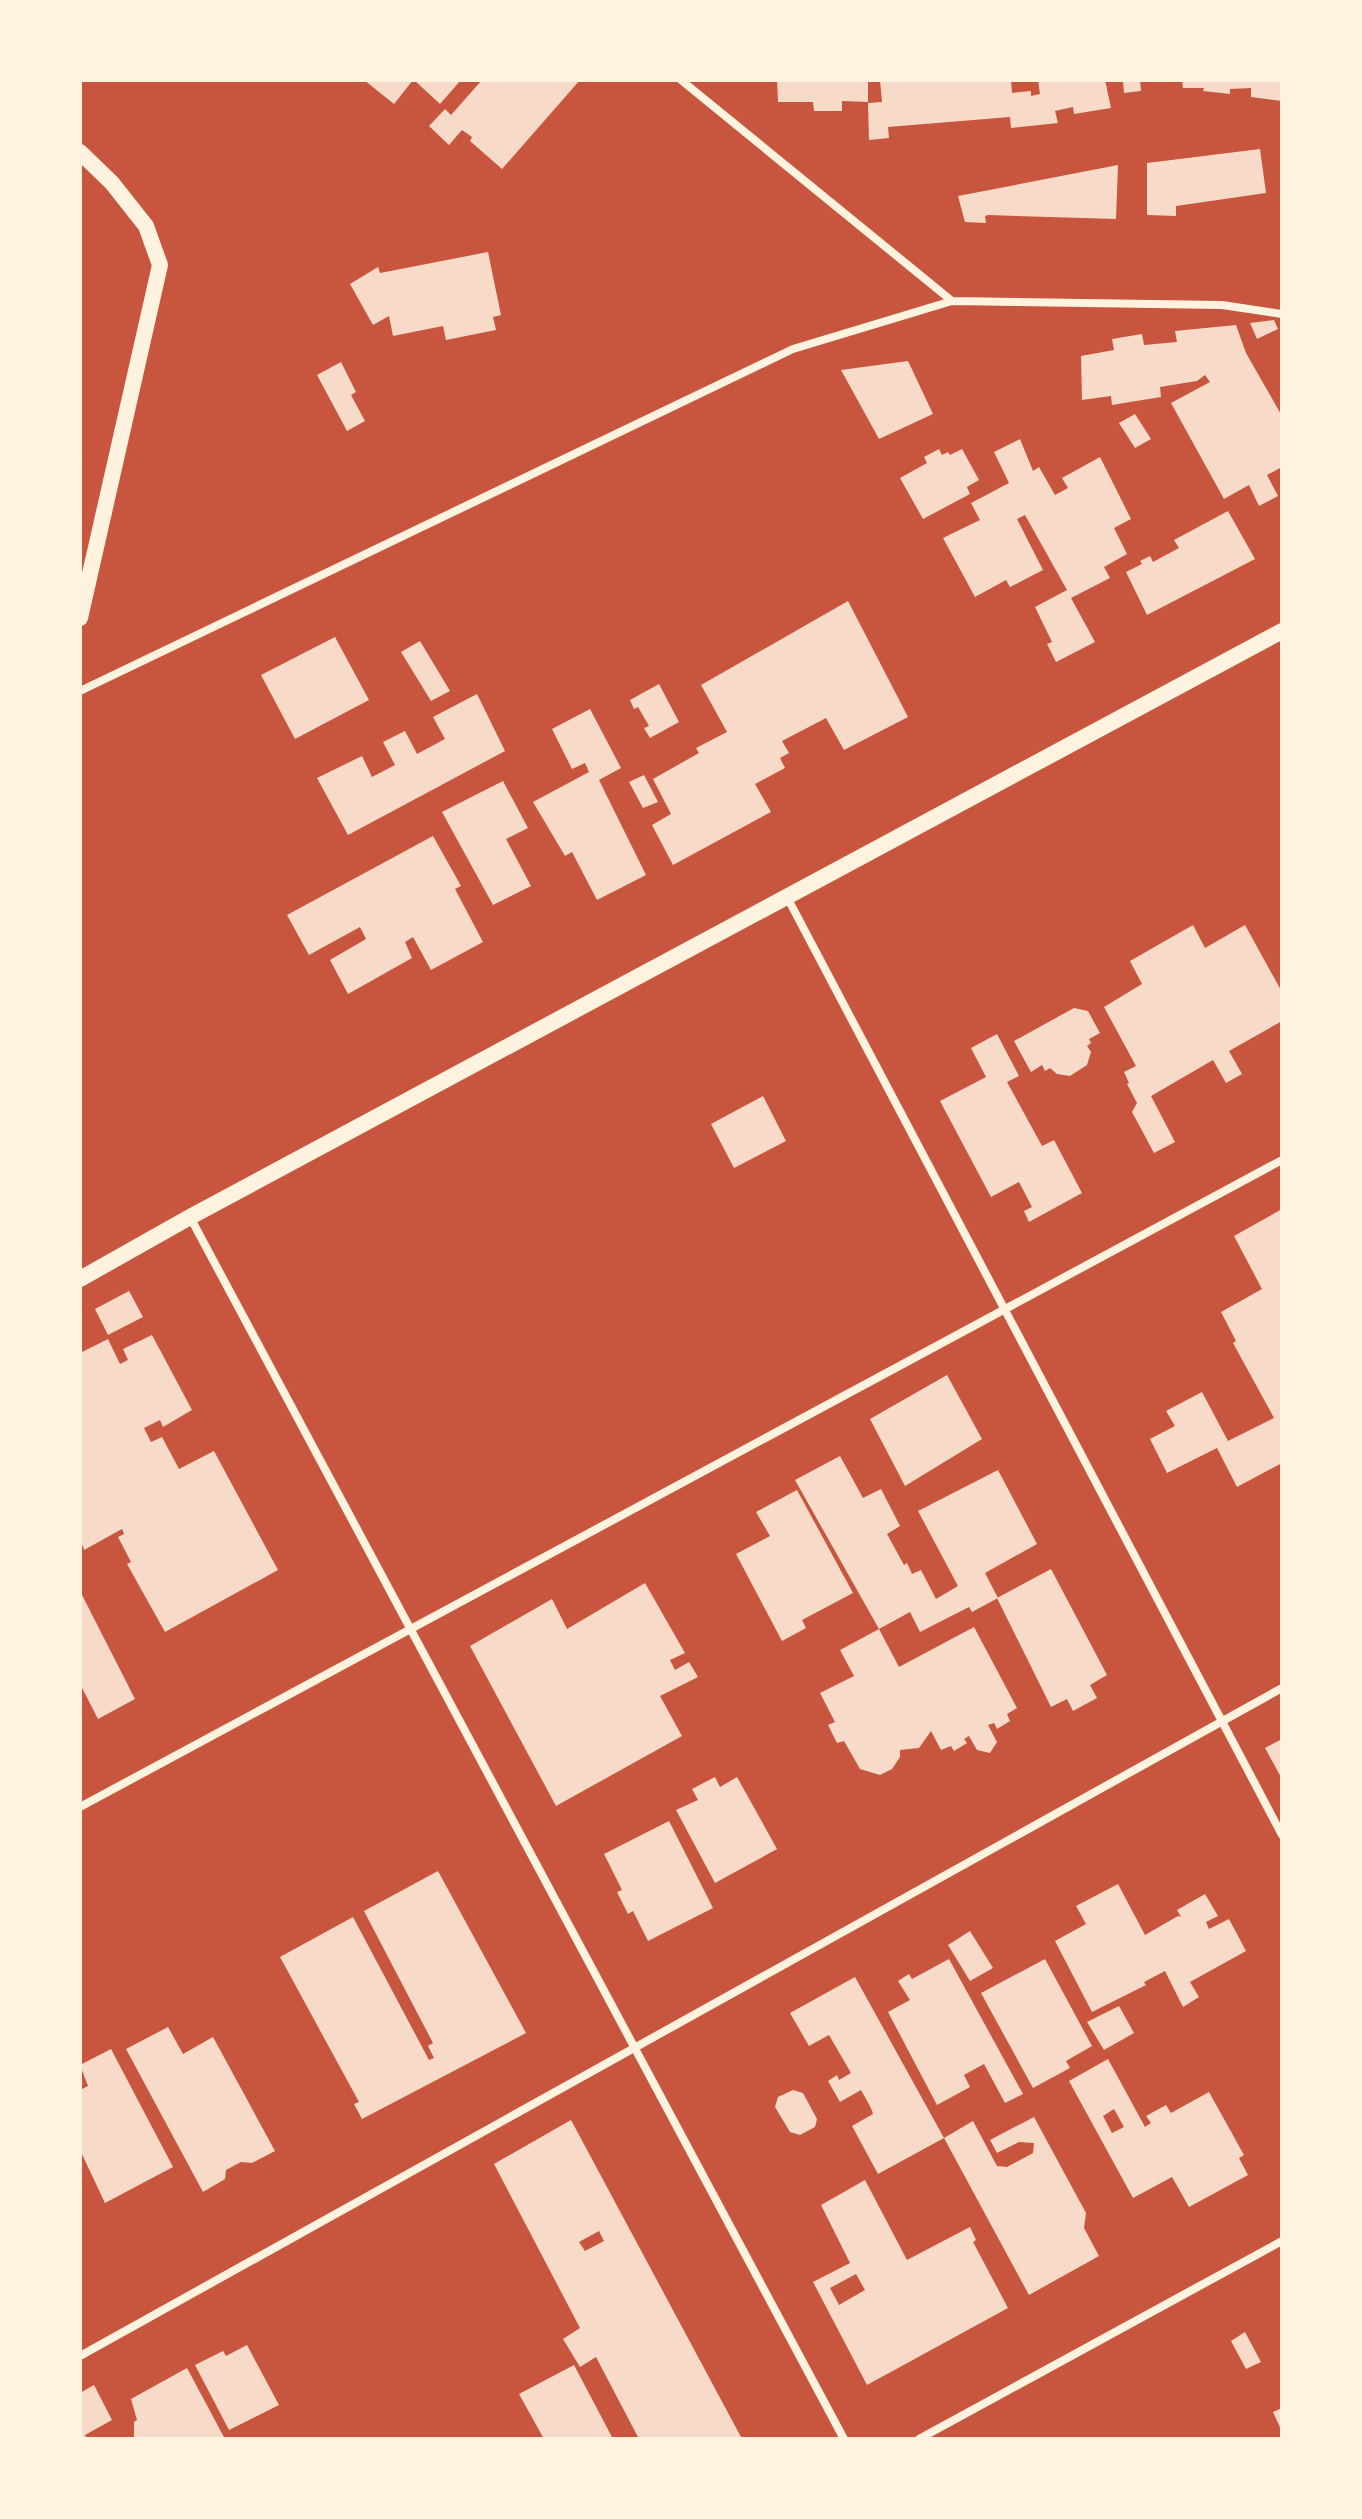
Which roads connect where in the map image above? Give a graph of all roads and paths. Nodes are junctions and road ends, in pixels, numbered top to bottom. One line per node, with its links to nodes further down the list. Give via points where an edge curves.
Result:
1 (681, 80): 3 (street)
2 (80, 152): 5 (main road, via 146,226 160,265)
3 (952, 301): 4 (street, via 1222,305); 7 (street, via 793,349)
4 (1282, 314)
5 (80, 618)
6 (1282, 631): 8 (main road)
7 (80, 691)
8 (787, 897): 10 (main road); 12 (street)
9 (1282, 1160): 12 (street)
10 (190, 1217): 11 (main road); 13 (street)
11 (80, 1279)
12 (1005, 1309): 13 (street); 15 (street)
13 (411, 1629): 16 (street); 18 (street)
14 (1282, 1688): 15 (street)
15 (1222, 1721): 17 (street); 18 (street)
16 (80, 1807)
17 (1282, 1835)
18 (635, 2048): 20 (street); 21 (street)
19 (1282, 2241): 22 (street)
20 (80, 2356)
21 (844, 2439)
22 (919, 2439)

